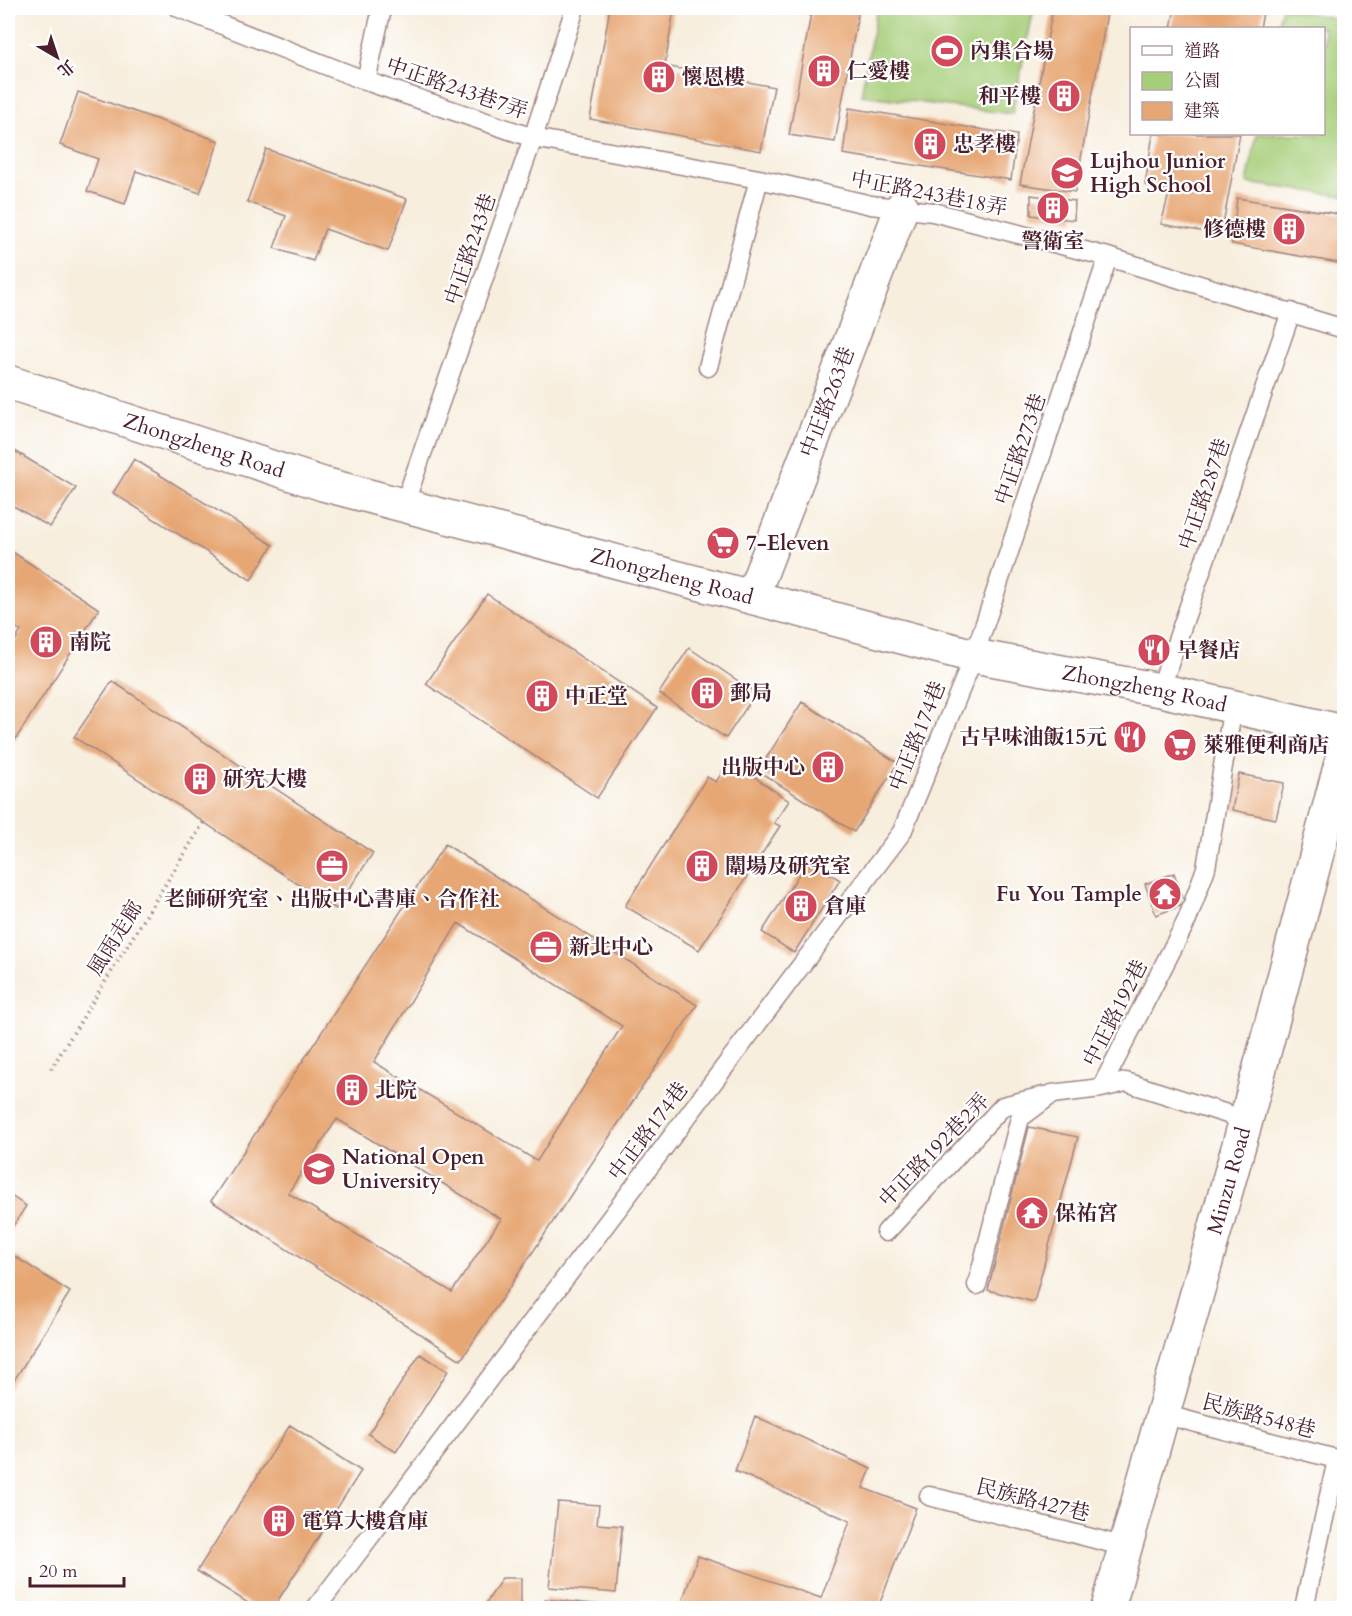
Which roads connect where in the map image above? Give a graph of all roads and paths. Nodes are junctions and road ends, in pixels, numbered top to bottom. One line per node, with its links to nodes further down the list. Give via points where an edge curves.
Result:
1 (179, 8): 4 (lane, 中正路243巷7弄)
2 (382, 8): 4 (lane, 中正路243巷7弄)
3 (574, 8): 5 (lane, 中正路243巷)
4 (366, 81): 5 (lane, 中正路243巷7弄)
5 (533, 138): 6 (lane, 中正路243巷18弄); 13 (lane, 中正路243巷)
6 (759, 179): 7 (lane, 中正路243巷18弄, via 871,205); 11 (lane)
7 (902, 207): 8 (lane, 中正路243巷18弄); 14 (street, 中正路263巷)
8 (1108, 257): 9 (lane, 中正路243巷18弄); 15 (lane, 中正路273巷)
9 (1291, 312): 10 (lane, 中正路243巷18弄); 16 (lane, 中正路287巷)
10 (1344, 328)
11 (708, 367)
12 (8, 381): 13 (street, Zhongzheng Road, via 323,484)
13 (404, 505): 14 (street, Zhongzheng Road)
14 (752, 597): 15 (street, Zhongzheng Road)
15 (974, 656): 16 (street, Zhongzheng Road); 31 (lane, 中正路174巷, via 902,832)
16 (1160, 690): 17 (street, Zhongzheng Road)
17 (1233, 706): 18 (street, Zhongzheng Road); 22 (lane, 中正路192巷, via 1206,868 1187,920)
18 (1344, 732)
19 (1344, 752): 24 (street, Minzu Road)
20 (204, 822): 21 (path, 風雨走廊)
21 (51, 1069)
22 (1101, 1088): 23 (lane, 中正路192巷); 24 (lane, via 1126,1082)
23 (1052, 1094): 25 (lane, 中正路192巷2弄, via 1003,1106); 26 (lane, 中正路192巷, via 1020,1118)
24 (1246, 1120): 27 (street, Minzu Road)
25 (886, 1232)
26 (977, 1284)
27 (1162, 1414): 28 (lane, 民族路548巷); 30 (street, Minzu Road)
28 (1341, 1460): 33 (lane)
29 (929, 1496): 30 (lane, 民族路427巷)
30 (1126, 1547): 32 (street, Minzu Road)
31 (316, 1608)
32 (1108, 1608)
33 (1304, 1608)

